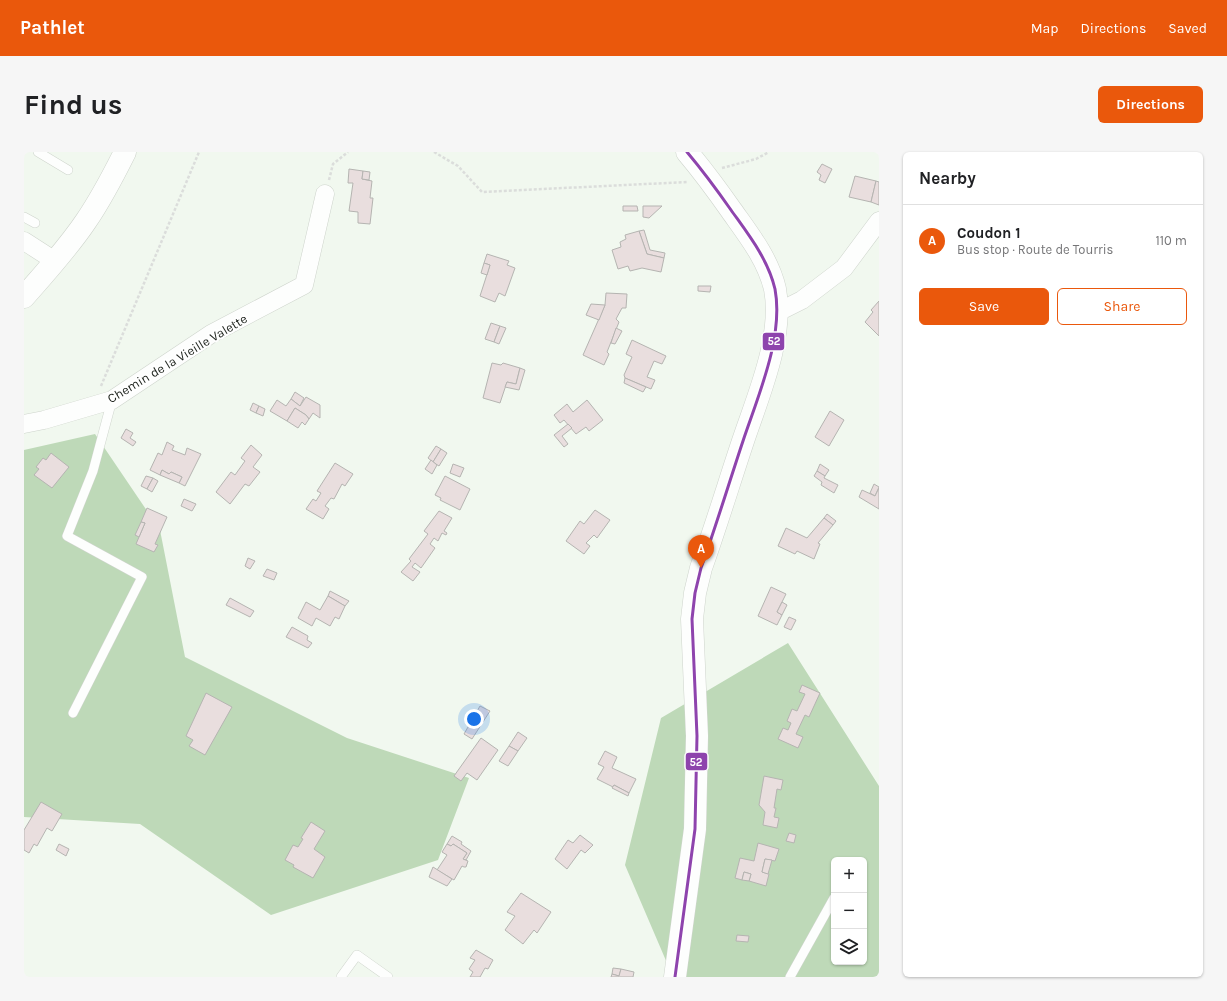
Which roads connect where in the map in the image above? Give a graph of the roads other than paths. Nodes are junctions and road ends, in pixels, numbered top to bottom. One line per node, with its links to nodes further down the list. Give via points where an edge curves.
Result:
1 (38, 152): 4 (lane)
2 (125, 152): 10 (street, via 86,222)
3 (687, 152): 12 (street, via 752,239 766,264 775,289)
4 (68, 170)
5 (325, 194): 13 (street, Chemin de la Vieille Valette, via 304,285 211,334)
6 (24, 217): 8 (lane)
7 (879, 221): 12 (street, via 844,268 802,300)
8 (34, 223)
9 (24, 241): 10 (street)
10 (56, 261): 11 (street)
11 (24, 297)
12 (776, 313): 19 (street, via 775,336 765,377 695,593 693,626 698,736 695,829)
13 (112, 400): 14 (street, Chemin de la Vieille Valette); 15 (lane, via 92,471 67,536 142,577)
14 (24, 424)
15 (73, 713)
16 (831, 903): 20 (lane)
17 (341, 977): 18 (lane, via 357,955)
18 (388, 977)
19 (675, 977)
20 (790, 977)

